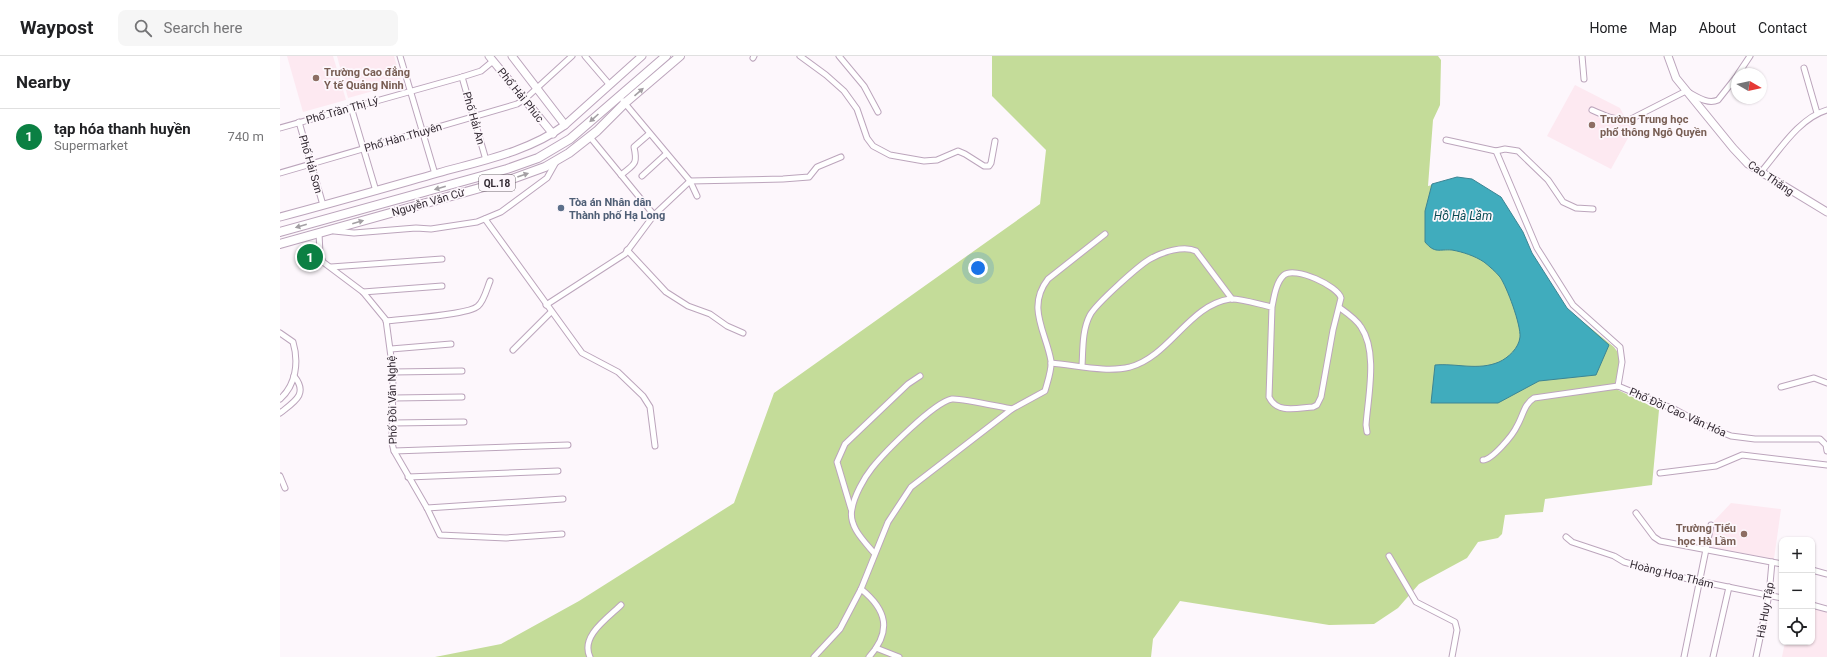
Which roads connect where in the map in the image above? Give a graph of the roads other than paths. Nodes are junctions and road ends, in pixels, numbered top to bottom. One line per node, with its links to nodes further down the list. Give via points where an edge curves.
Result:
1 (400, 56): 21 (street)
2 (512, 56): 20 (street, Phố Hải Phúc)
3 (572, 56): 20 (street)
4 (585, 56): 18 (street)
5 (642, 56): 18 (street)
6 (666, 56): 23 (main road, Nguyễn Văn Cừ / QL.18)
7 (680, 56): 25 (main road, Nguyễn Văn Cừ / QL.18, one-way to 7)
8 (800, 56): 40 (street, via 844,91 857,109 869,142 890,155 931,161 958,151 984,166 989,166)
9 (839, 56): 29 (street, via 864,86)
10 (1582, 56): 17 (street)
11 (1668, 56): 22 (street, Cao Thắng, via 1676,78)
12 (1750, 56): 14 (street)
13 (491, 58): 16 (street, Phố Trần Thị Lý, via 481,71); 24 (street, Phố Hải Phúc)
14 (1742, 68)
15 (1804, 68): 30 (street)
16 (462, 77): 21 (street, Phố Trần Thị Lý); 31 (street, Phố Hải An)
17 (1584, 79)
18 (609, 84): 33 (street)
19 (1731, 84): 22 (street, via 1715,101 1707,101)
20 (536, 87): 24 (street); 33 (street, Phố Hải Phúc)
21 (411, 90): 26 (street, Phố Trần Thị Lý); 35 (street)
22 (1686, 91): 27 (street, via 1629,120 1608,118); 48 (street, Cao Thắng, via 1733,148 1748,164)
23 (619, 96): 25 (street); 63 (main road, Nguyễn Văn Cừ / QL.18, one-way to 63, via 570,139 538,158 507,169)
24 (525, 99): 31 (street, Phố Hàn Thuyên, via 517,104); 36 (street, Phố Hải Phúc)
25 (625, 103): 37 (street); 38 (main road, Nguyễn Văn Cừ / QL.18)
26 (351, 107): 32 (street, Phố Trần Thị Lý); 41 (street)
27 (1592, 110)
28 (1827, 110): 30 (street)
29 (878, 112)
30 (1817, 113): 48 (street, via 1796,131)
31 (474, 116): 35 (street, Phố Hàn Thuyên); 45 (street, Phố Hải An)
32 (299, 122): 34 (street, Phố Trần Thị Lý); 47 (street, Phố Hải Sơn)
33 (565, 125): 36 (street)
34 (280, 128)
35 (423, 131): 41 (street, Phố Hàn Thuyên); 50 (street)
36 (553, 134): 45 (street, via 528,146)
37 (649, 134): 43 (street); 51 (street, via 634,147 636,163)
38 (590, 137): 46 (main road, Nguyễn Văn Cừ / QL.18); 51 (street)
39 (1446, 140): 42 (street)
40 (995, 141)
41 (363, 148): 47 (street, Phố Hàn Thuyên); 54 (street)
42 (1496, 151): 57 (street, via 1518,151 1548,180 1563,202 1576,208); 91 (street, via 1537,248 1573,305 1620,347 1622,362)
43 (666, 154): 52 (street); 53 (street)
44 (841, 157): 53 (street, via 817,167 809,177 783,180)
45 (486, 160): 50 (street)
46 (557, 160): 61 (street, via 547,178 501,212); 62 (main road, Nguyễn Văn Cừ / QL.18, one-way to 46, via 512,179)
47 (311, 164): 49 (street, Phố Hàn Thuyên); 56 (street, Phố Hải Sơn)
48 (1761, 172): 58 (street, Cao Thắng)
49 (280, 173)
50 (436, 174): 54 (street)
51 (621, 175): 59 (street)
52 (642, 176)
53 (690, 181): 55 (street); 59 (street)
54 (376, 191): 56 (street)
55 (697, 196)
56 (323, 205): 60 (street)
57 (1593, 209)
58 (1827, 212)
59 (654, 215): 67 (street)
60 (280, 217)
61 (485, 219): 62 (street, via 431,229 354,233); 74 (street)
62 (329, 230): 64 (main road, Nguyễn Văn Cừ / QL.18)
63 (280, 232)
64 (319, 233): 66 (main road, Nguyễn Văn Cừ / QL.18); 69 (street, Phố Đồi Văn Nghệ, via 320,254 323,262)
65 (1105, 234): 84 (street, via 1041,288 1037,308)
66 (280, 244)
67 (627, 250): 74 (street); 80 (street, via 666,292)
68 (442, 259): 69 (street)
69 (331, 267): 72 (street, Phố Đồi Văn Nghệ)
70 (490, 281): 78 (street, via 478,307 454,313)
71 (442, 286): 72 (street)
72 (363, 292): 78 (street, Phố Đồi Văn Nghệ)
73 (1232, 299): 75 (street); 85 (street, via 1203,311 1155,353 1131,367 1118,369); 85 (street, via 1196,252 1189,248 1181,248 1150,259 1096,306 1086,328)
74 (546, 305): 77 (street)
75 (1272, 307): 76 (street, via 1280,279 1285,274 1294,272 1302,273 1337,290 1341,298); 76 (street, via 1269,397 1276,407 1283,409 1313,407 1320,401 1333,330)
76 (1340, 308): 100 (street, via 1360,325 1368,343)
77 (551, 312): 83 (street); 102 (street, via 582,353 618,372 643,396 650,407)
78 (386, 321): 82 (street, Phố Đồi Văn Nghệ)
79 (280, 333): 88 (street, via 293,342 296,362)
80 (742, 333)
81 (451, 344): 82 (street)
82 (391, 349): 87 (street, Phố Đồi Văn Nghệ)
83 (513, 350)
84 (1051, 363): 85 (street); 96 (street, via 1046,391)
85 (1082, 366)
86 (462, 371): 87 (street)
87 (393, 372): 94 (street, Phố Đồi Văn Nghệ)
88 (294, 376): 95 (street, via 291,385); 97 (street, via 300,385 299,395)
89 (920, 376): 114 (street, via 908,384 844,444 837,462)
90 (1827, 383): 92 (street, via 1814,378)
91 (1618, 386): 104 (street, Phố Đồi Cao Văn Hóa, via 1731,436 1755,439 1820,439 1826,445); 105 (street, via 1534,398 1526,406 1511,435 1489,459)
92 (1781, 387)
93 (462, 397): 94 (street)
94 (394, 398): 99 (street, Phố Đồi Văn Nghệ)
95 (280, 399)
96 (1012, 409): 114 (street, via 952,399 938,407 901,436 872,468 860,488); 120 (street, via 911,487 888,522)
97 (280, 414)
98 (464, 422): 99 (street)
99 (393, 423): 103 (street, Phố Đồi Văn Nghệ, via 391,435)
100 (1368, 432)
101 (568, 445): 103 (street)
102 (655, 446)
103 (394, 451): 110 (street, Phố Đồi Văn Nghệ)
104 (1827, 451)
105 (1483, 460)
106 (1827, 465): 108 (street, via 1742,456 1716,466)
107 (558, 471): 110 (street)
108 (1660, 473)
109 (280, 476): 111 (street)
110 (408, 477): 113 (street, Phố Đồi Văn Nghệ)
111 (285, 488)
112 (563, 499): 113 (street)
113 (427, 508): 117 (street, Phố Đồi Văn Nghệ, via 440,536 506,538)
114 (852, 509): 120 (street, via 852,523)
115 (1636, 513): 119 (street, via 1657,539)
116 (1711, 525): 119 (street)
117 (562, 534)
118 (1566, 537): 126 (street, Hoàng Hoa Thám, via 1572,542 1614,556 1624,562)
119 (1707, 549): 122 (street); 126 (street)
120 (874, 553): 128 (street)
121 (1390, 556): 139 (street, via 1416,602 1455,622 1457,630)
122 (1772, 562): 123 (street); 129 (street, Hà Huy Tập)
123 (1779, 563)
124 (1815, 571): 125 (street)
125 (1827, 574)
126 (1700, 582): 127 (street, Hoàng Hoa Thám); 140 (street)
127 (1729, 587): 129 (street, Hoàng Hoa Thám); 141 (street)
128 (861, 589): 134 (street, via 872,598 884,619 884,630); 136 (street, via 840,629)
129 (1769, 595): 130 (street, Hoàng Hoa Thám); 142 (street, Hà Huy Tập)
130 (1779, 597)
131 (621, 605): 135 (street, via 590,636 587,648)
132 (1815, 606): 133 (street)
133 (1827, 609)
134 (876, 648): 137 (street); 138 (street)
135 (590, 657)
136 (814, 657)
137 (869, 657)
138 (899, 657)
139 (1452, 657)
140 (1684, 657)
141 (1713, 657)
142 (1756, 657)

